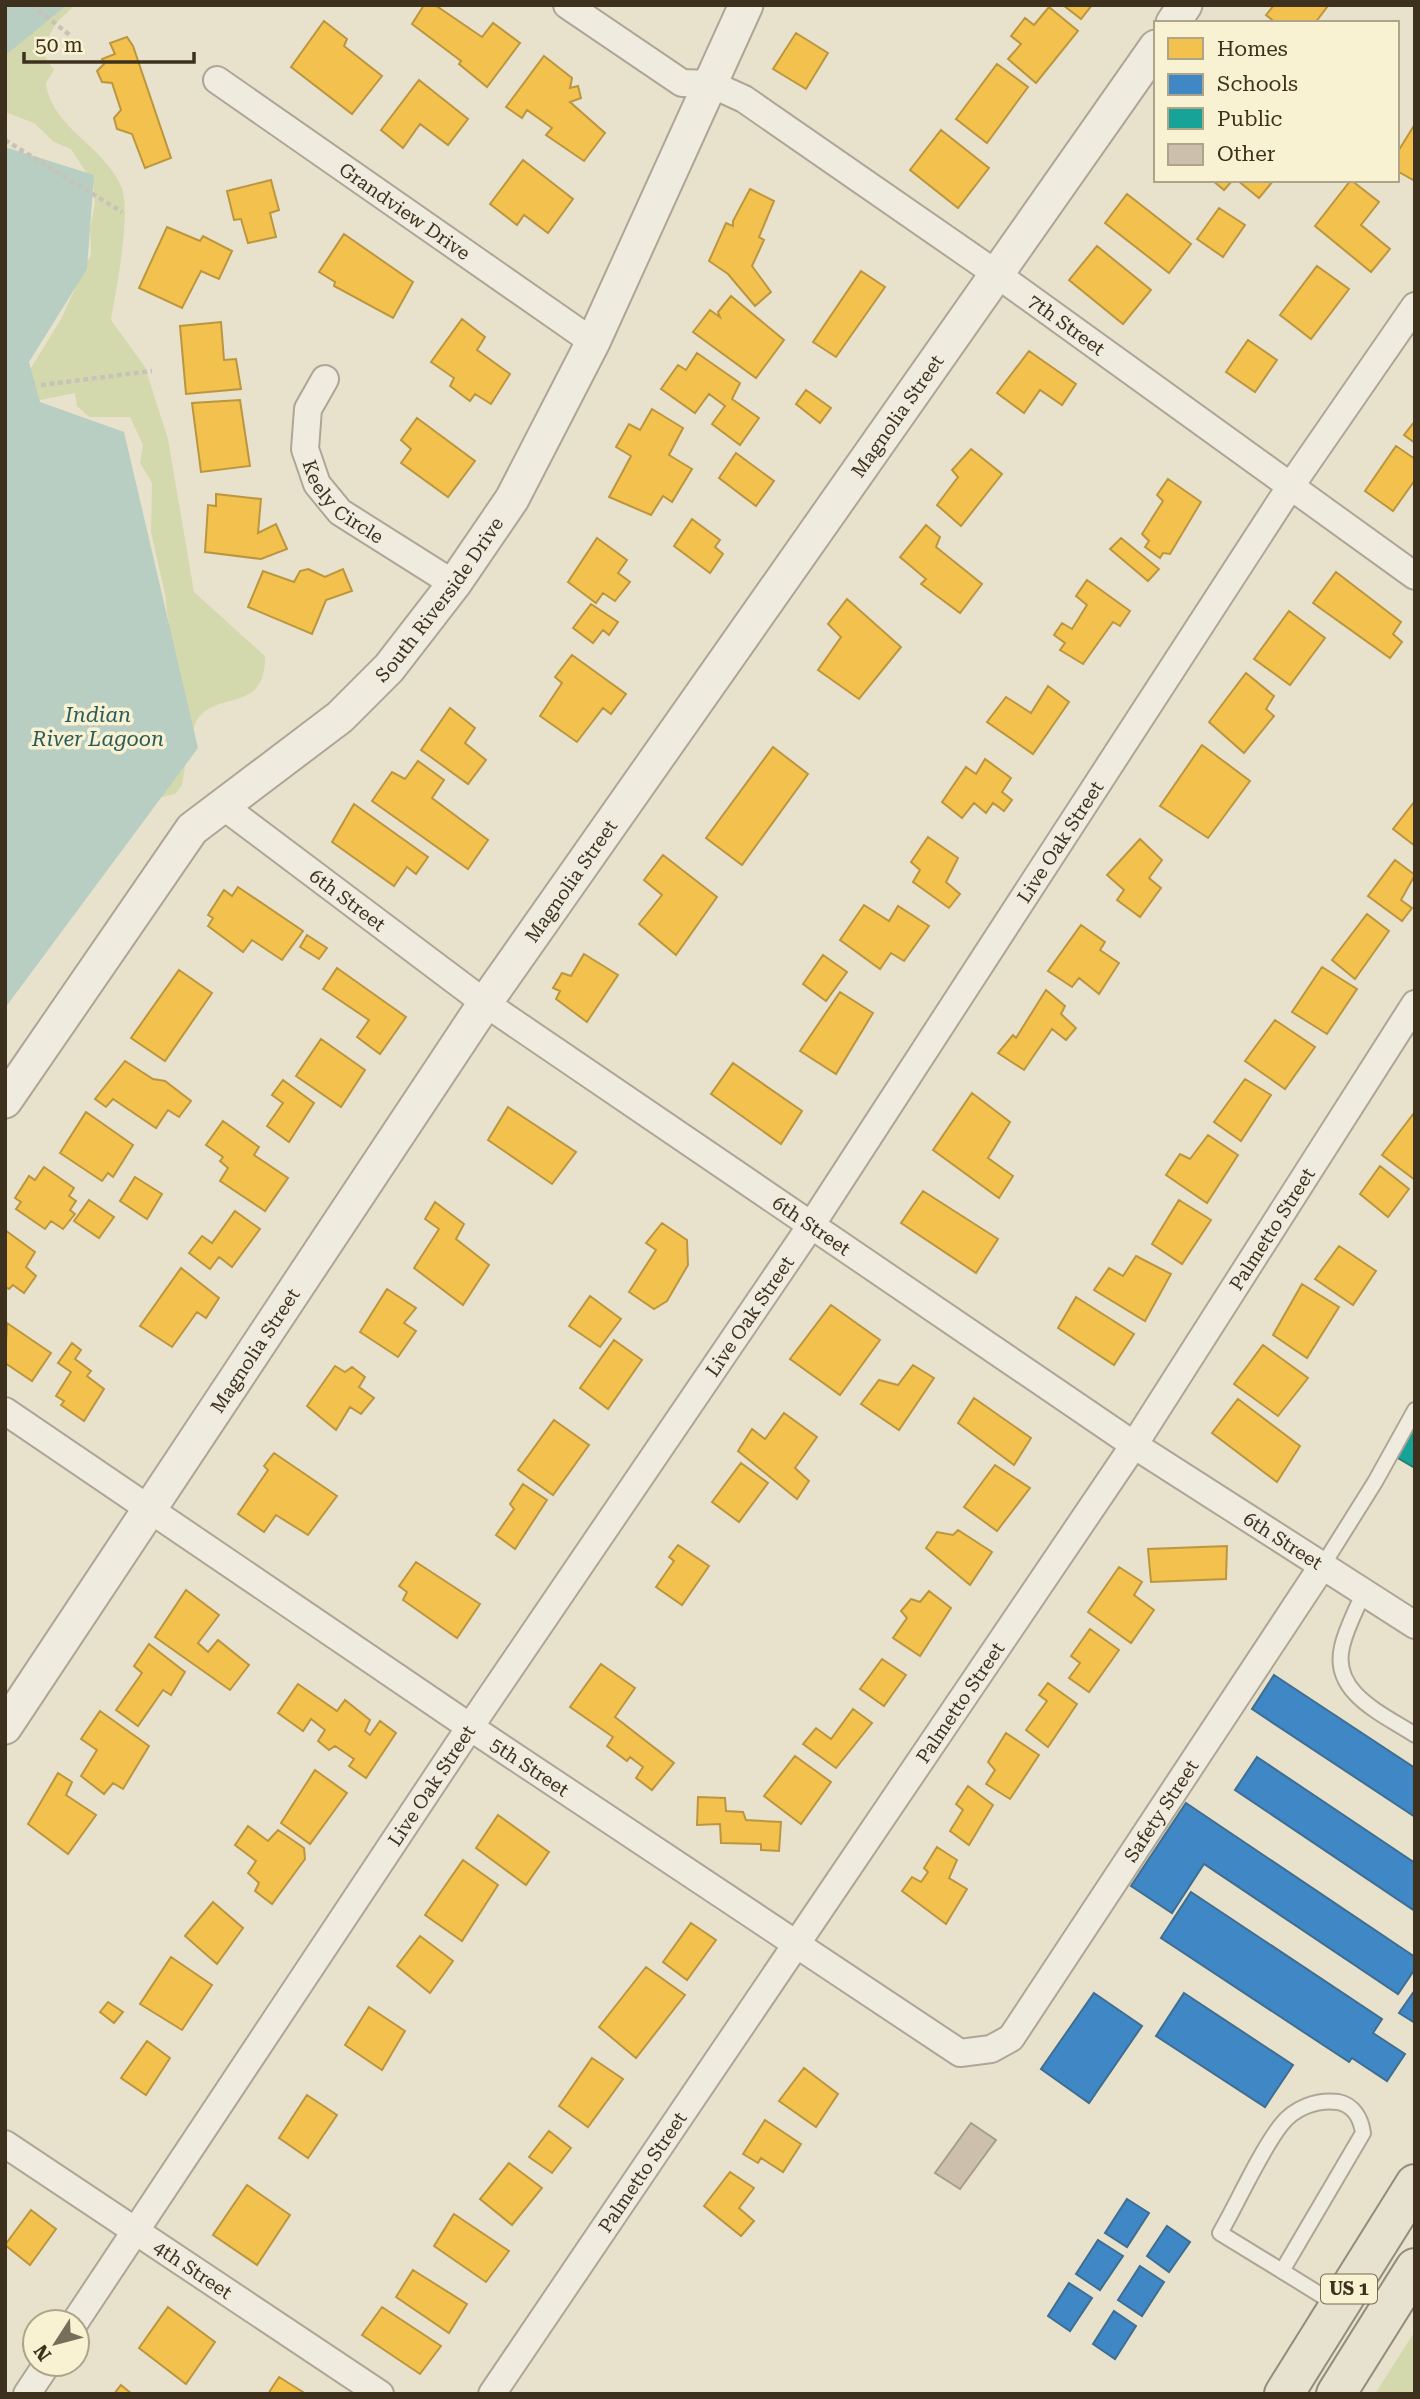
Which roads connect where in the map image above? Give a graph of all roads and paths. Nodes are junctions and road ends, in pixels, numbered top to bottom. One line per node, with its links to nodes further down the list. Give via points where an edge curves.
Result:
1 (32, 5): 6 (path)
2 (567, 5): 9 (street, 7th Street, via 682,83)
3 (746, 5): 9 (street, South Riverside Drive)
4 (1185, 5): 5 (street)
5 (1174, 21)
6 (71, 36)
7 (1154, 50): 12 (street, Magnolia Street)
8 (217, 80): 14 (street, Grandview Drive)
9 (711, 84): 12 (street, 7th Street, via 744,99); 14 (street, South Riverside Drive)
10 (5, 140): 11 (path)
11 (122, 212)
12 (998, 275): 18 (street, 7th Street); 22 (street, Magnolia Street)
13 (1415, 306): 18 (street, Live Oak Street)
14 (593, 342): 20 (street, South Riverside Drive, via 512,499)
15 (152, 371): 17 (path)
16 (325, 379): 20 (street, Keely Circle, via 308,409 307,422 305,449 317,484 340,512)
17 (41, 385)
18 (1290, 487): 19 (street, 7th Street); 25 (street, Live Oak Street)
19 (1415, 576)
20 (454, 584): 21 (street, South Riverside Drive, via 389,668 340,717)
21 (223, 806): 22 (street, 6th Street); 24 (street, South Riverside Drive, via 192,829)
22 (485, 1003): 25 (street, 6th Street); 29 (street, Magnolia Street)
23 (1415, 1004): 28 (street, Palmetto Street)
24 (5, 1101)
25 (812, 1224): 28 (street, 6th Street); 34 (street, Live Oak Street)
26 (1415, 1410): 30 (lane)
27 (5, 1411): 29 (street, 5th Street)
28 (1134, 1445): 30 (street, 6th Street); 36 (street, Palmetto Street)
29 (150, 1510): 33 (street, Magnolia Street); 34 (street, 5th Street)
30 (1323, 1565): 31 (street, 6th Street); 37 (street, Safety Street, via 1011,2038)
31 (1364, 1591): 32 (street, 6th Street); 35 (lane, via 1342,1648 1341,1672 1352,1692)
32 (1415, 1625)
33 (5, 1727)
34 (470, 1727): 36 (street, 5th Street); 40 (street, Live Oak Street)
35 (1415, 1735)
36 (797, 1945): 37 (street, 5th Street, via 960,2053); 49 (street, Palmetto Street)
37 (991, 2049)
38 (5, 2144): 40 (street, 4th Street)
39 (1415, 2183): 44 (main road, US 1)
40 (136, 2230): 43 (street, Live Oak Street); 48 (street, 4th Street)
41 (1415, 2268): 45 (main road, US 1)
42 (1282, 2270): 42 (lane, via 1363,2133 1360,2118 1345,2103 1327,2100 1304,2106 1282,2124 1220,2233); 44 (lane)
43 (84, 2308)
44 (1335, 2311): 45 (street); 50 (main road, US 1)
45 (1370, 2340): 51 (main road, US 1)
46 (38, 2378): 47 (street)
47 (27, 2394)
48 (380, 2394)
49 (492, 2394)
50 (1284, 2394)
51 (1336, 2394)

